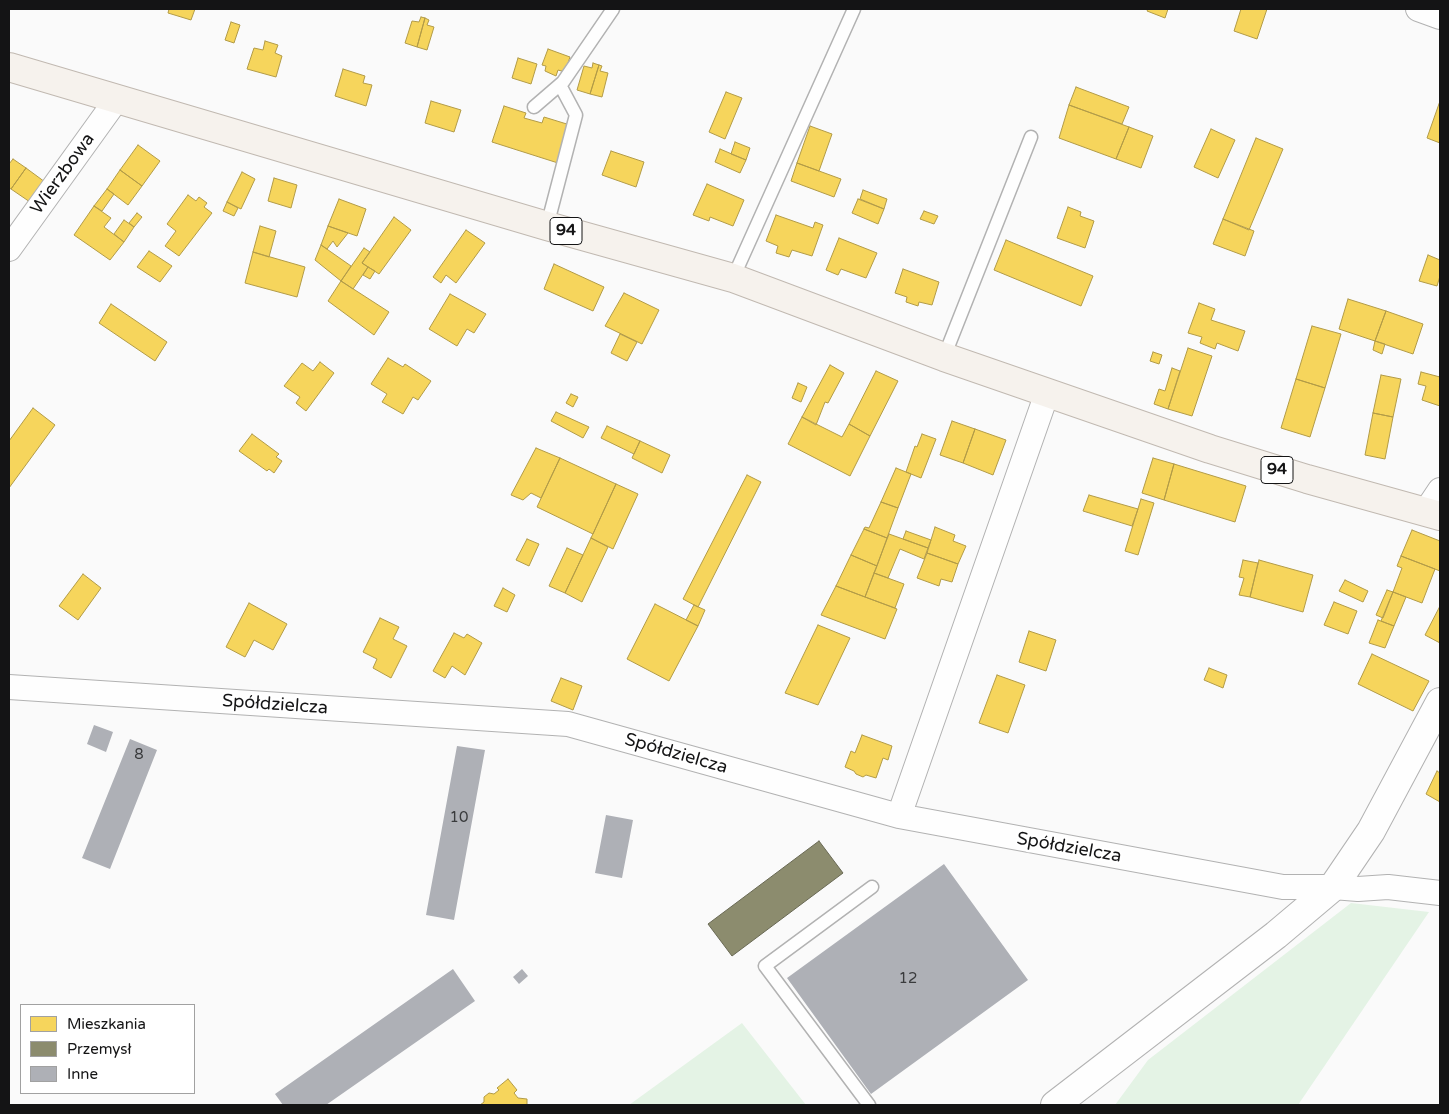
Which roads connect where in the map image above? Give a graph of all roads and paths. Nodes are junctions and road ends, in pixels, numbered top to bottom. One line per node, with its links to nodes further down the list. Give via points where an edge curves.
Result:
1 (613, 9): 6 (lane)
2 (854, 9): 12 (lane)
3 (1418, 9): 4 (street)
4 (1440, 17)
5 (9, 67): 7 (main road, 94)
6 (560, 85): 8 (lane); 10 (lane, via 576,116)
7 (117, 99): 10 (main road, 94); 11 (street, Wierzbowa)
8 (534, 107)
9 (1031, 136): 13 (lane)
10 (546, 226): 12 (main road, 94)
11 (9, 249)
12 (733, 278): 13 (main road, 94)
13 (944, 357): 14 (main road, 94)
14 (1047, 393): 15 (main road, 94, via 1271,468); 18 (street)
15 (1435, 505)
16 (9, 687): 18 (street, Spółdzielcza, via 568,724)
17 (1440, 702): 20 (main road, via 1371,831)
18 (899, 816): 20 (street, Spółdzielcza, via 1283,887)
19 (872, 887): 22 (lane, via 765,966)
20 (1333, 887): 21 (street, Spółdzielcza, via 1388,887); 23 (main road, via 1276,935)
21 (1440, 893)
22 (869, 1105)
23 (1055, 1105)

